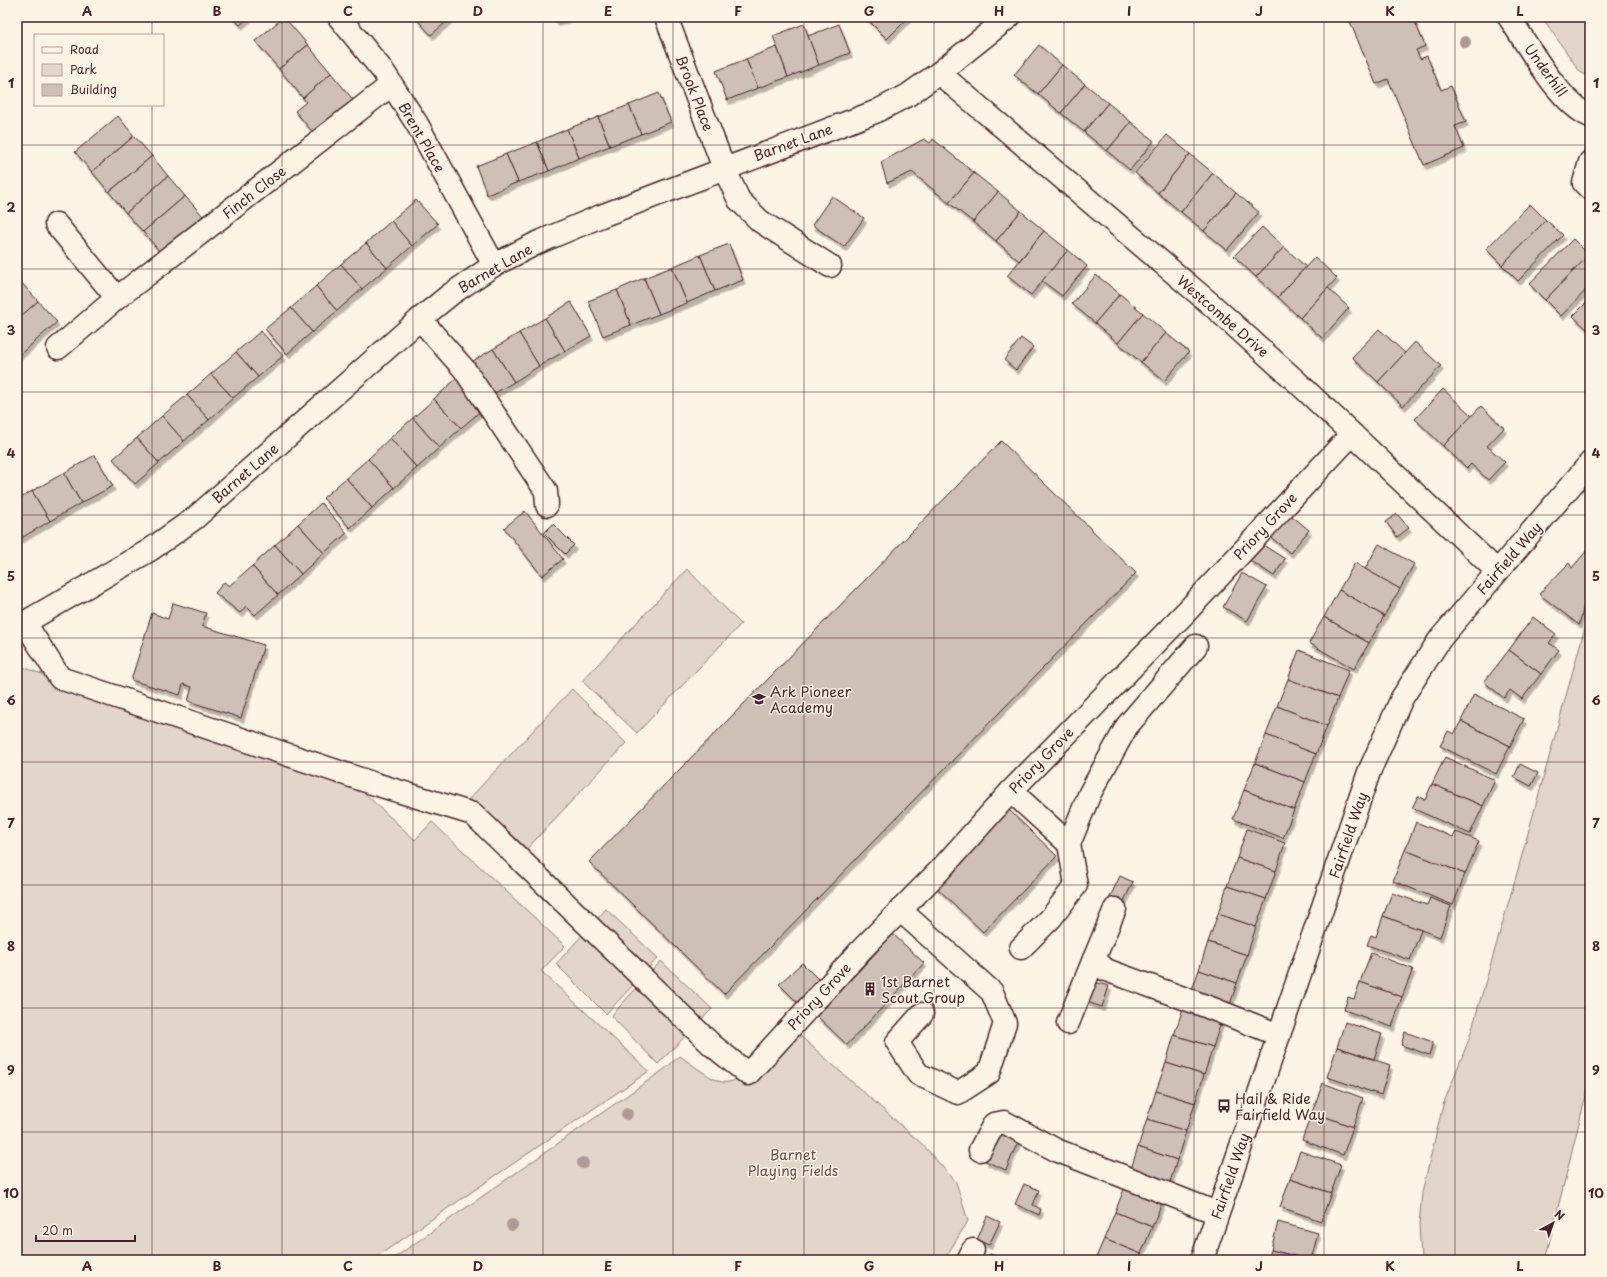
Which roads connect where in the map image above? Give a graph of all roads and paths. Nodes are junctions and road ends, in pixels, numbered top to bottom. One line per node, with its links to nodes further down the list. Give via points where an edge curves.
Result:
1 (339, 17): 6 (street, Brent Place, via 383,71)
2 (666, 17): 9 (street, Brook Place)
3 (1009, 17): 5 (street, Barnet Lane)
4 (1509, 17): 7 (street, Underhill, via 1551,80 1575,106)
5 (939, 73): 9 (street, Barnet Lane, via 908,95 875,112); 17 (street, Westcombe Drive, via 1214,306)
6 (391, 86): 12 (street, Brent Place, via 417,124); 14 (street, Finch Close)
7 (1590, 116)
8 (1590, 162): 10 (street, via 1584,183)
9 (724, 168): 12 (street, Barnet Lane, via 601,216 537,243); 13 (street, Brook Place, via 739,200 760,221)
10 (1590, 190)
11 (56, 224): 14 (street)
12 (494, 265): 15 (street, Barnet Lane)
13 (830, 266)
14 (118, 298): 16 (street, Finch Close)
15 (420, 319): 19 (street, via 464,369 546,491); 21 (street, Barnet Lane, via 195,518 150,550)
16 (58, 348)
17 (1352, 434): 20 (street, Westcombe Drive); 23 (street, Priory Grove, via 1186,612)
18 (1590, 463): 20 (street, Fairfield Way)
19 (547, 505)
20 (1497, 571): 31 (street, Fairfield Way, via 1440,639 1402,698 1369,772)
21 (21, 625): 26 (street, Priory Grove, via 60,678 375,784 473,814 712,1045 748,1074)
22 (1196, 646): 24 (street, via 1127,726 1090,793)
23 (1011, 791): 24 (street); 26 (street, Priory Grove)
24 (1069, 844): 27 (street, via 1076,885 1050,918)
25 (1115, 909): 28 (street)
26 (900, 910): 29 (street, via 992,992 1006,1023 989,1072 958,1093 918,1074 897,1042)
27 (1021, 948)
28 (1094, 959): 30 (street); 31 (street, via 1106,970)
29 (922, 1014)
30 (1068, 1023)
31 (1279, 1035): 33 (street, Fairfield Way)
32 (980, 1150): 33 (street, via 994,1124 1004,1122 1056,1150)
33 (1217, 1213): 34 (street, Fairfield Way)
34 (1202, 1260)

